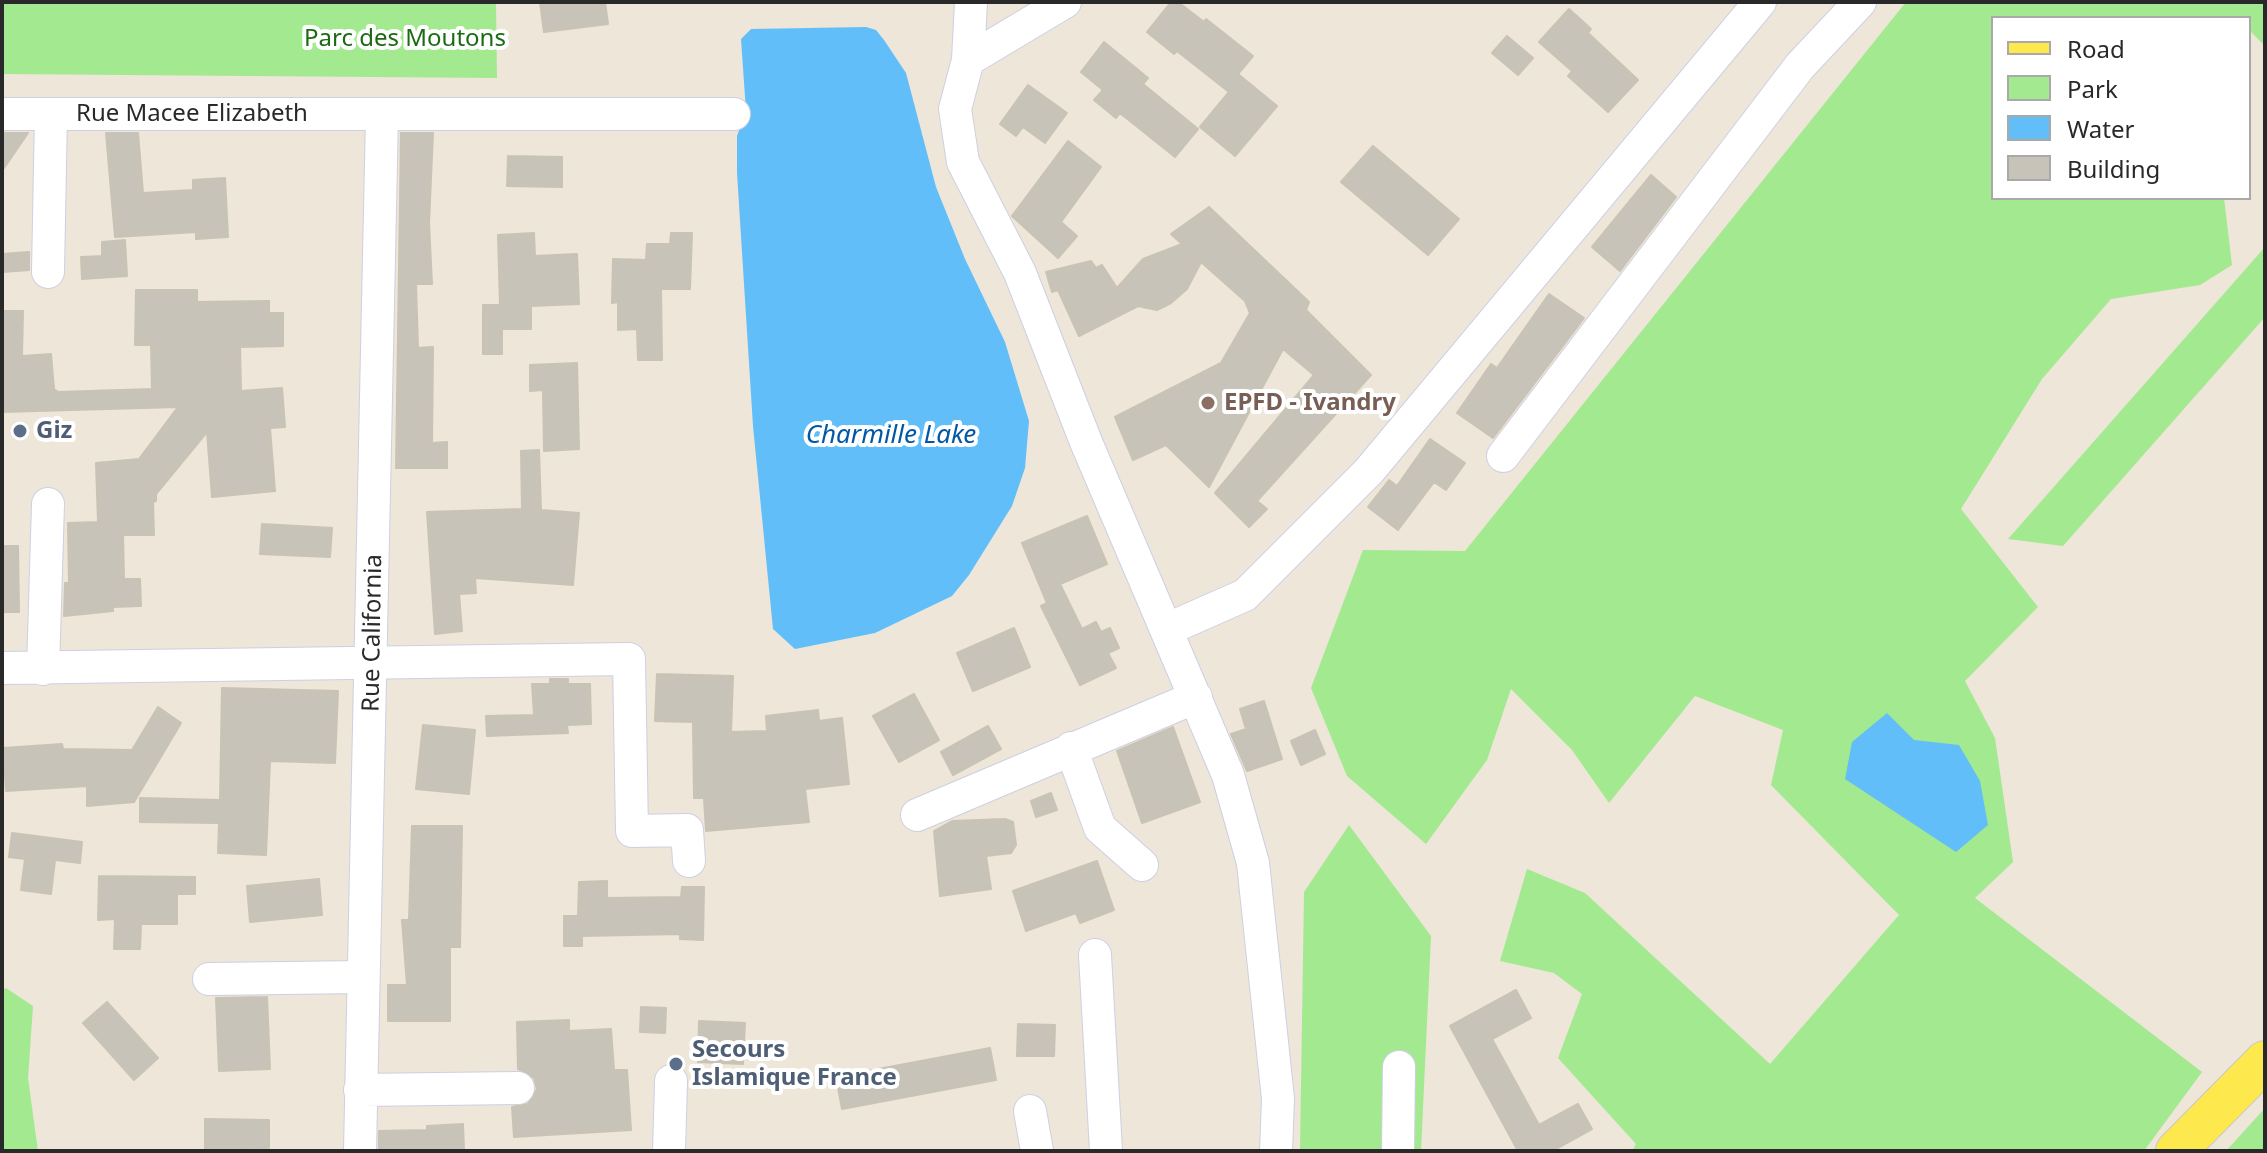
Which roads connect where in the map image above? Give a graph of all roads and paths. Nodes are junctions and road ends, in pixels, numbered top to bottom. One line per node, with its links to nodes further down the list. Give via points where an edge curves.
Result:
1 (971, 2): 5 (street)
2 (1065, 2): 5 (street)
3 (1760, 2): 13 (street, via 1369,471 1245,595)
4 (1860, 2): 11 (street, via 1800,66)
5 (968, 60): 13 (street, via 955,109 963,162 1020,273)
6 (2, 114): 7 (street, Rue Macee Elizabeth)
7 (51, 114): 9 (street, Rue Macee Elizabeth); 10 (street)
8 (734, 114): 9 (street, Rue Macee Elizabeth)
9 (382, 115): 14 (street, Rue California)
10 (48, 272)
11 (1503, 456)
12 (48, 504): 16 (street)
13 (1168, 629): 17 (street)
14 (373, 660): 16 (street); 20 (street, via 629,659 632,831 687,830); 23 (street, Rue California)
15 (2, 668): 16 (street)
16 (43, 669)
17 (1196, 697): 18 (street); 35 (street, via 1228,775 1253,863 1278,1099)
18 (1071, 748): 19 (street); 21 (street, via 1100,828)
19 (917, 815)
20 (689, 861)
21 (1142, 865)
22 (1095, 955): 34 (street)
23 (362, 977): 24 (street); 29 (street, Rue California)
24 (209, 979)
25 (2265, 1061): 37 (main road)
26 (1399, 1067): 36 (street)
27 (671, 1081): 32 (street)
28 (518, 1088): 29 (street)
29 (360, 1090): 31 (street, Rue California)
30 (1030, 1111): 33 (street)
31 (360, 1151)
32 (669, 1151)
33 (1037, 1151)
34 (1106, 1151)
35 (1276, 1151)
36 (1398, 1151)
37 (2176, 1151)

